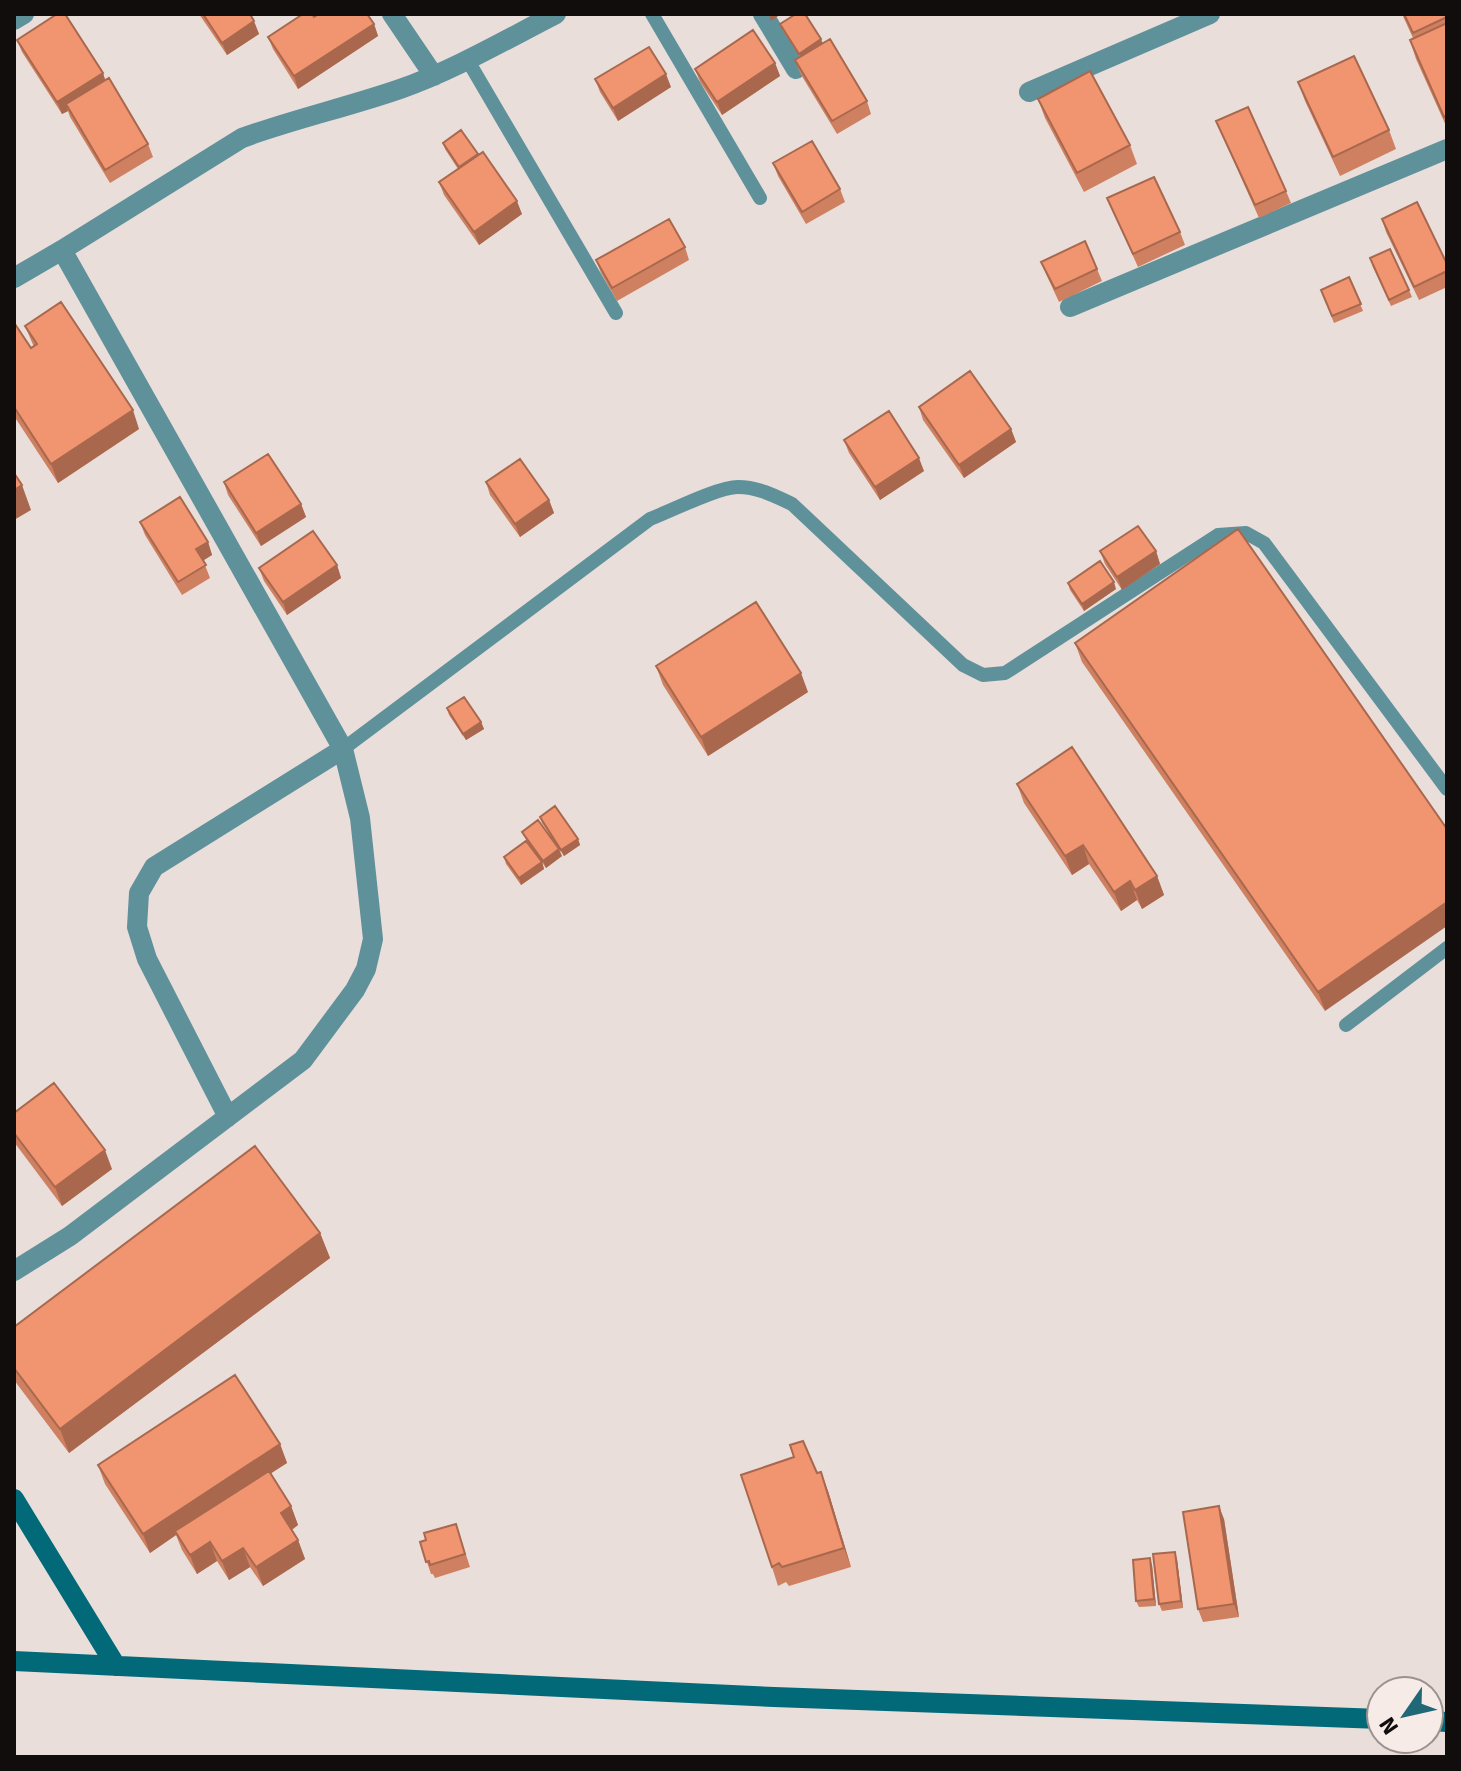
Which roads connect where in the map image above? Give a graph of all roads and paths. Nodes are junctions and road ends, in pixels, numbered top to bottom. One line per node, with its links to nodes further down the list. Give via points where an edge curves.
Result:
1 (24, 14): 7 (street)
2 (392, 14): 10 (street)
3 (556, 14): 8 (street)
4 (652, 14): 13 (lane)
5 (763, 14): 9 (street)
6 (1210, 14): 11 (street)
7 (14, 20)
8 (467, 59): 10 (street); 17 (lane)
9 (796, 69)
10 (434, 76): 14 (street, via 242,138)
11 (1029, 92)
12 (1447, 149): 16 (street)
13 (760, 198)
14 (62, 250): 15 (street); 18 (street)
15 (14, 278)
16 (1070, 307)
17 (616, 313)
18 (343, 749): 19 (lane, via 650,519 737,487 768,492 792,504 963,665 983,675 1005,673 1218,535 1246,533 1264,543); 22 (street, via 360,818 373,939 366,969 303,1060); 22 (street, via 154,867 139,893 137,927 147,959)
19 (1447, 789)
20 (1447, 948): 21 (lane)
21 (1346, 1025)
22 (228, 1117): 23 (street, via 70,1236)
23 (14, 1271)
24 (14, 1499): 26 (street)
25 (14, 1661): 26 (street)
26 (116, 1666): 27 (street)
27 (1365, 1718)

